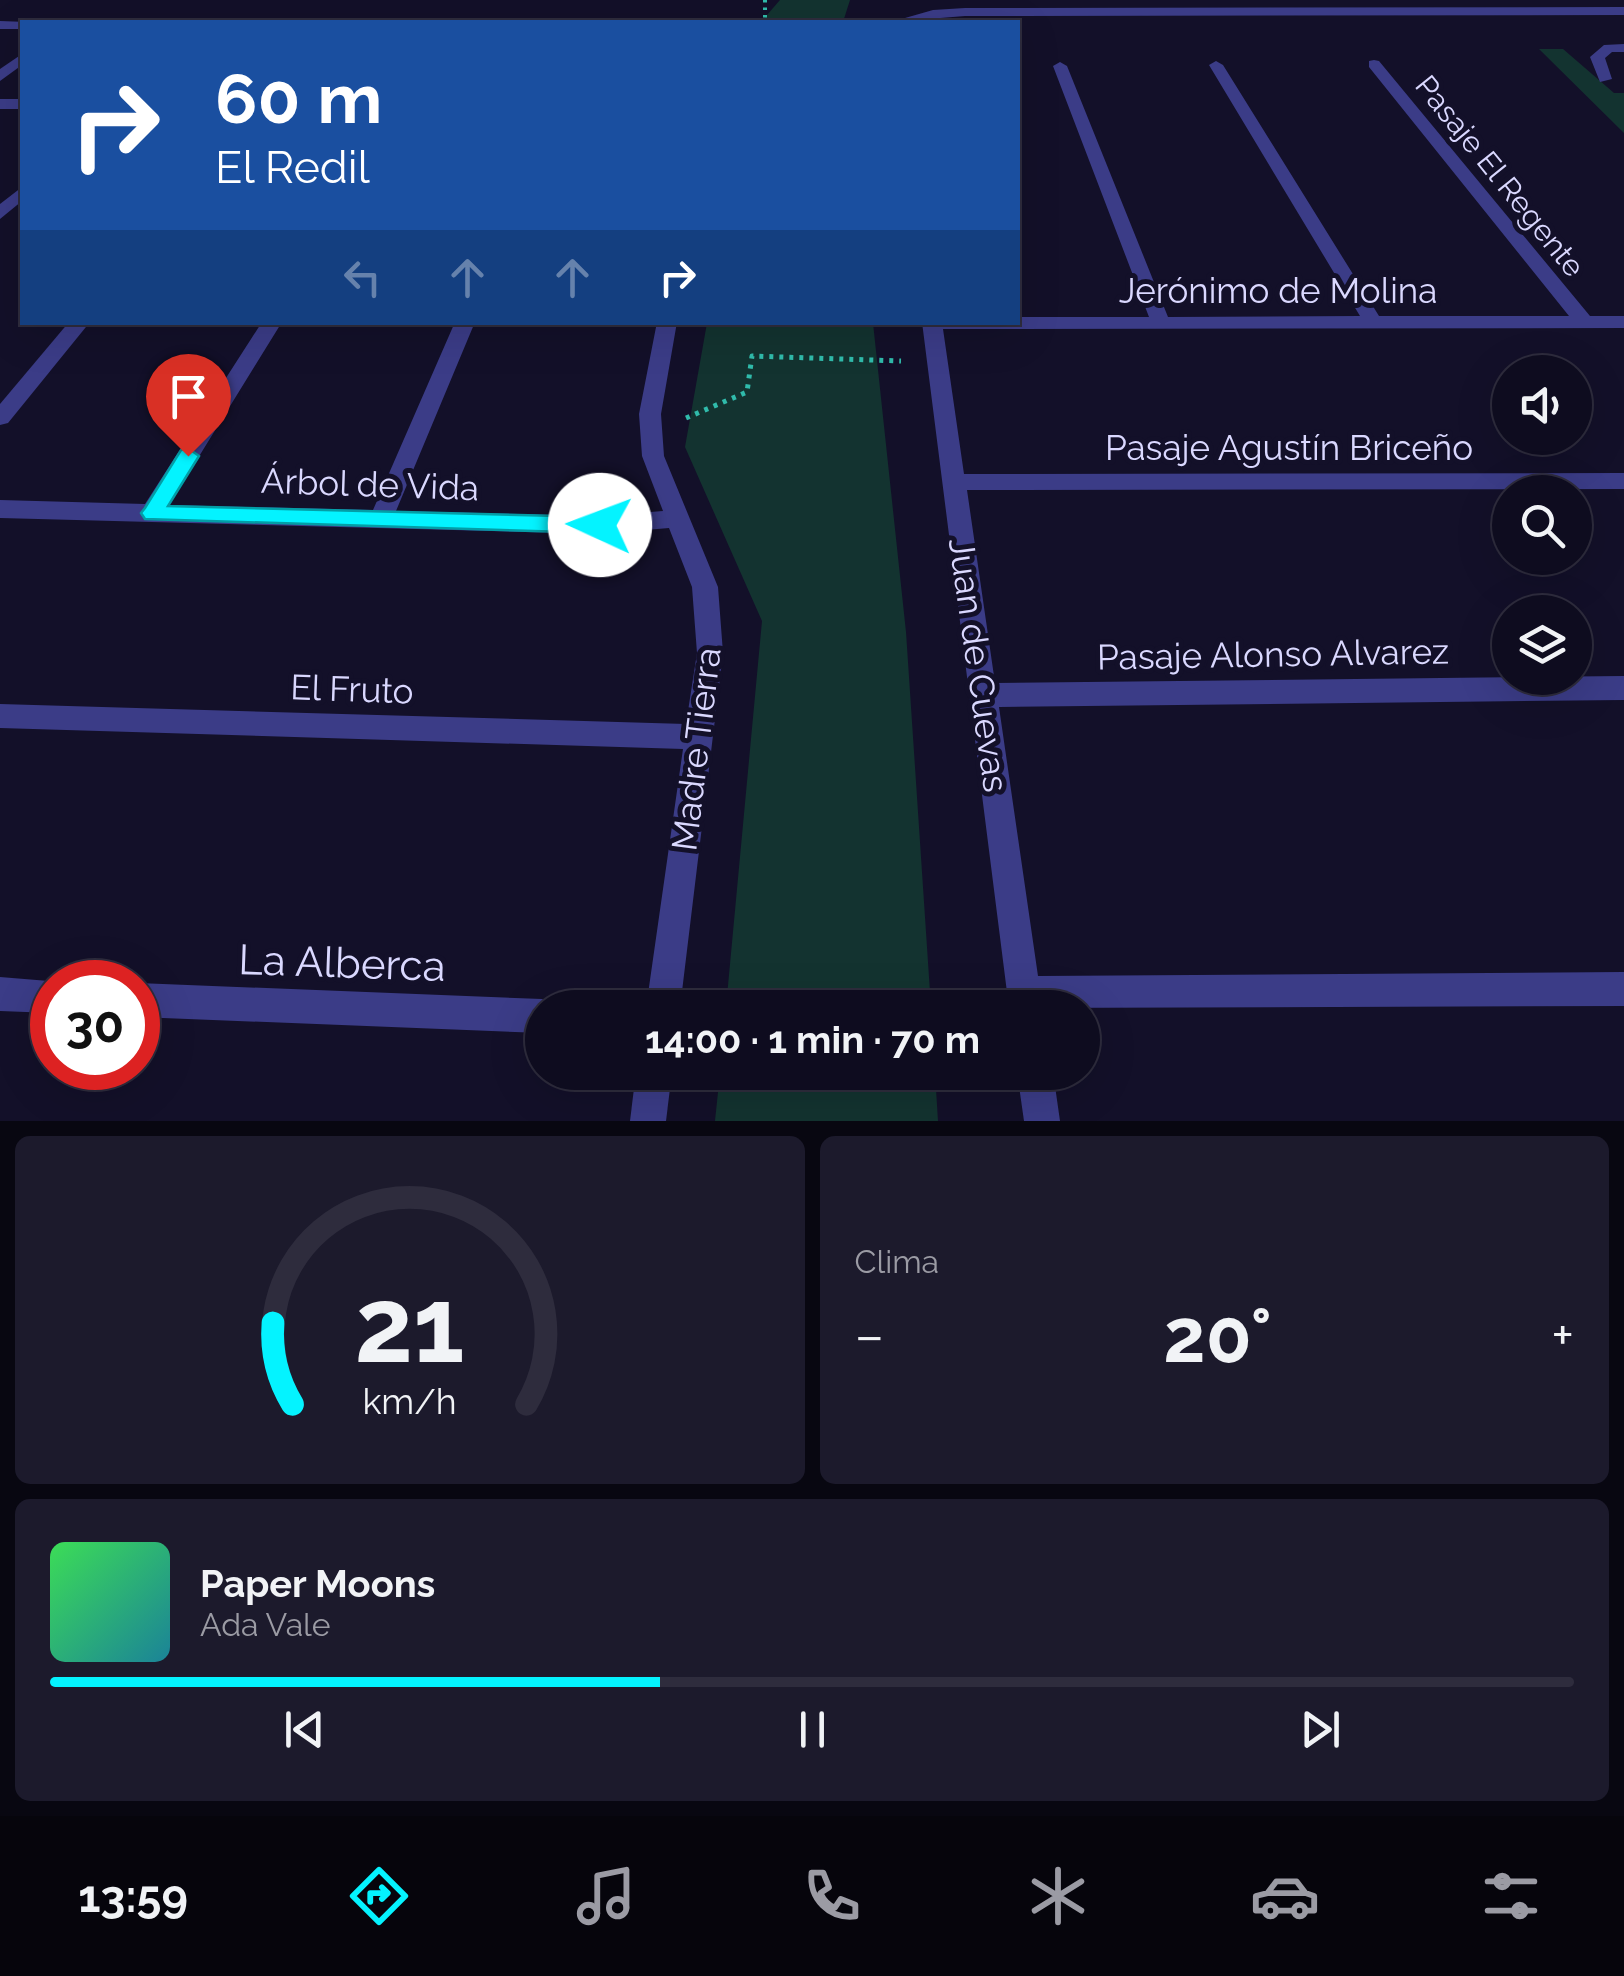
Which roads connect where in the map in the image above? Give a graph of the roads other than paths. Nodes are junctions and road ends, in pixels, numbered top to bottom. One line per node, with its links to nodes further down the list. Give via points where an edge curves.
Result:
1 (932, 7): 2 (street); 3 (street)
2 (1624, 11)
3 (903, 20)
4 (1624, 48): 10 (street, via 1597,57)
5 (20, 60): 9 (street)
6 (1374, 64): 15 (street, Pasaje El Regente)
7 (1216, 65): 14 (street)
8 (1060, 66): 13 (street)
9 (0, 77)
10 (1605, 79)
11 (20, 194): 12 (street)
12 (0, 214)
13 (1160, 322): 14 (street, Jerónimo de Molina); 17 (street, Jerónimo de Molina)
14 (1373, 322): 15 (street, Jerónimo de Molina)
15 (1584, 322): 16 (street, Jerónimo de Molina)
16 (1624, 322)
17 (1020, 323)
18 (78, 325): 23 (street)
19 (270, 325): 27 (street)
20 (464, 325): 29 (street)
21 (667, 325): 28 (street, Madre Tierra, via 650,432 660,480)
22 (932, 325): 25 (street, Juan de Cuevas)
23 (0, 418)
24 (1624, 481): 25 (street, Pasaje Agustín Briceño)
25 (954, 482): 31 (street, Juan de Cuevas)
26 (0, 509): 27 (street, Árbol de Vida)
27 (152, 513): 29 (street, Árbol de Vida)
28 (678, 518): 29 (street, Árbol de Vida, via 600,525); 33 (street, Madre Tierra, via 710,615)
29 (380, 519)
30 (1624, 688): 31 (street, Pasaje Alonso Alvarez)
31 (983, 695): 36 (street, Juan de Cuevas)
32 (0, 716): 33 (street, El Fruto)
33 (701, 737): 35 (street, Madre Tierra)
34 (1624, 989): 39 (street)
35 (666, 990)
36 (1024, 990)
37 (0, 994): 38 (street)
38 (30, 995)
39 (1100, 999)
40 (160, 1001): 41 (street, La Alberca)
41 (525, 1015)
42 (652, 1090): 44 (street)
43 (1038, 1090): 45 (street)
44 (648, 1121)
45 (1042, 1121)

